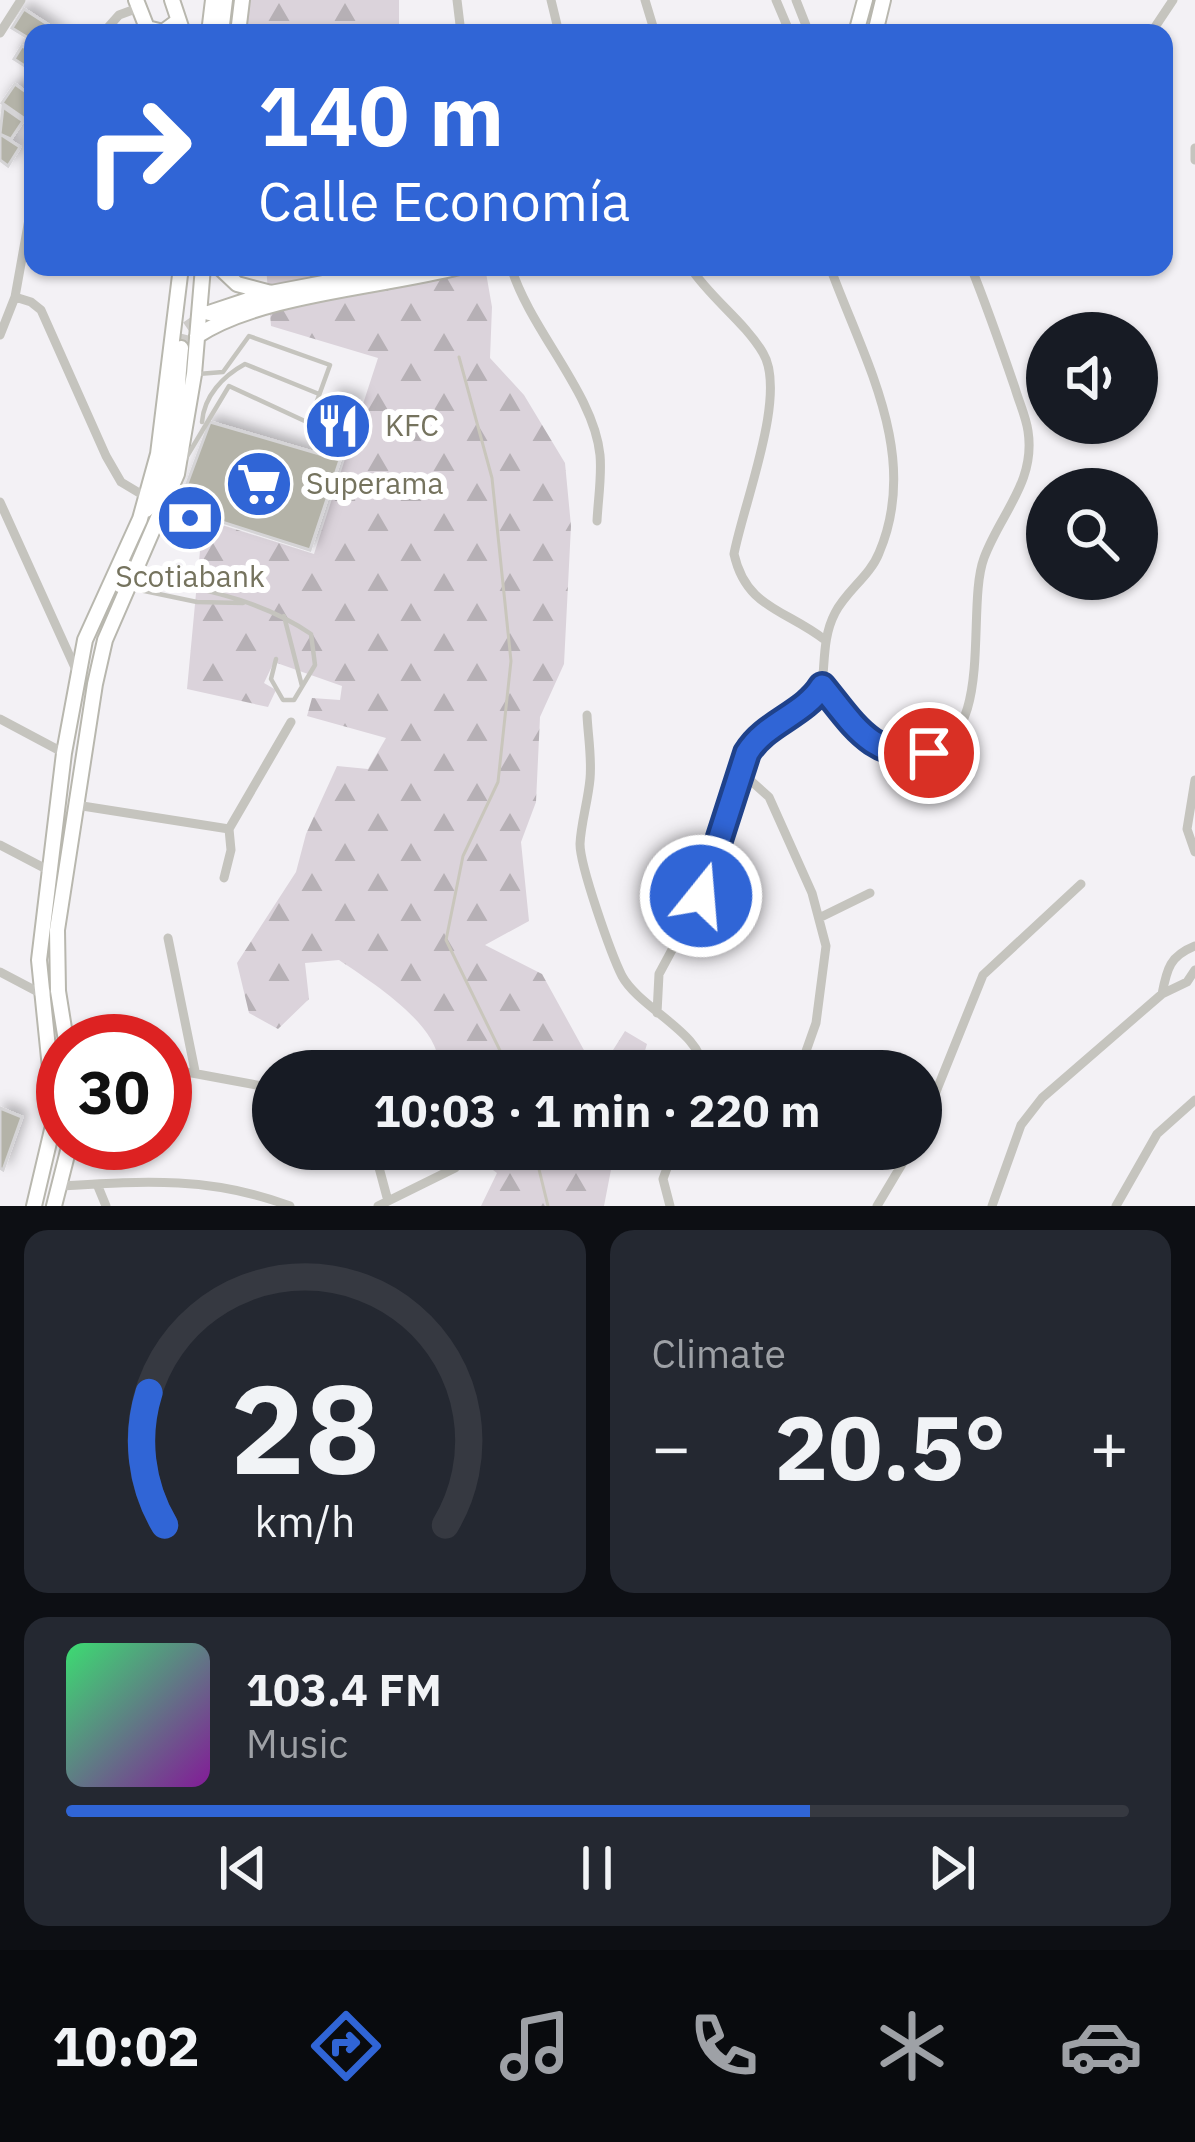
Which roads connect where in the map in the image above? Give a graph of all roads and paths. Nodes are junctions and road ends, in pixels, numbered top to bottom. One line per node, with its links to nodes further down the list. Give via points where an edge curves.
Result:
1 (21, 0): 4 (street)
2 (137, 4): 3 (street)
3 (111, 24)
4 (0, 34)
5 (1195, 148): 6 (street)
6 (1195, 160)
7 (24, 247): 18 (street)
8 (179, 276): 27 (main road, via 161,441)
9 (202, 276): 21 (main road)
10 (229, 276): 17 (main road)
11 (368, 276): 17 (main road)
12 (402, 276): 17 (main road)
13 (514, 276): 30 (street, via 600,452)
14 (696, 276): 34 (street, via 765,356 772,395 734,554 740,580)
15 (833, 276): 34 (street, via 894,442 897,481 878,558 836,610)
16 (974, 276): 37 (street, via 1028,430 1029,463 983,560 965,716 950,740 907,755 860,733)
17 (282, 295): 19 (main road); 21 (main road)
18 (15, 297): 20 (street); 27 (street, via 40,310 106,456 121,482)
19 (209, 313)
20 (0, 335)
21 (197, 336): 23 (main road)
22 (181, 348): 29 (main road, via 169,461)
23 (194, 374): 24 (lane); 26 (main road)
24 (225, 379): 25 (lane, via 245,364); 25 (lane, via 309,423); 25 (lane, via 249,336 330,365); 26 (lane)
25 (319, 394)
26 (177, 473): 31 (main road)
27 (146, 496): 29 (main road)
28 (0, 502): 36 (street)
29 (140, 519): 36 (main road, via 94,614)
30 (597, 521)
31 (129, 580): 32 (lane); 32 (lane, via 197,602); 45 (main road, via 105,640)
32 (255, 604): 33 (lane)
33 (284, 616): 38 (lane); 38 (lane, via 311,634 315,664)
34 (825, 640): 37 (street)
35 (276, 658): 38 (lane, via 271,679 283,700)
36 (78, 674): 42 (main road)
37 (822, 686): 43 (street, via 761,734)
38 (303, 689)
39 (587, 715): 61 (street, via 590,774 580,846 609,947 625,981)
40 (0, 719): 42 (street)
41 (291, 722): 46 (street)
42 (64, 753): 49 (main road)
43 (741, 772): 53 (street, via 769,797); 61 (street, via 701,896 659,974)
44 (1195, 781): 48 (street, via 1187,829)
45 (76, 806): 46 (street); 58 (main road, via 57,930)
46 (229, 830): 50 (street)
47 (0, 845): 49 (street)
48 (1195, 852)
49 (48, 870): 59 (main road)
50 (224, 878)
51 (1082, 884): 67 (street, via 983,975)
52 (870, 892): 53 (street)
53 (819, 918): 64 (street, via 826,946)
54 (168, 938): 66 (street)
55 (1195, 946): 60 (street, via 1167,967)
56 (1195, 970): 60 (street)
57 (0, 973): 59 (street)
58 (58, 991): 59 (street); 62 (main road)
59 (40, 993): 78 (main road, via 56,1096)
60 (1162, 994): 84 (street, via 1042,1098 1021,1125)
61 (657, 1013): 63 (street)
62 (62, 1014)
63 (698, 1050)
64 (806, 1050)
65 (192, 1071): 66 (street)
66 (195, 1071): 68 (street)
67 (942, 1077)
68 (252, 1083)
69 (1195, 1100): 85 (street, via 1157,1134)
70 (64, 1170): 76 (main road)
71 (378, 1170): 77 (street)
72 (451, 1170): 77 (street)
73 (666, 1170): 82 (street)
74 (898, 1170): 83 (street)
75 (97, 1184): 76 (street); 80 (street); 81 (street, via 194,1183)
76 (60, 1186): 79 (main road)
77 (383, 1203)
78 (34, 1206)
79 (54, 1206)
80 (106, 1206)
81 (290, 1206)
82 (670, 1206)
83 (877, 1206)
84 (992, 1206)
85 (1116, 1206)

